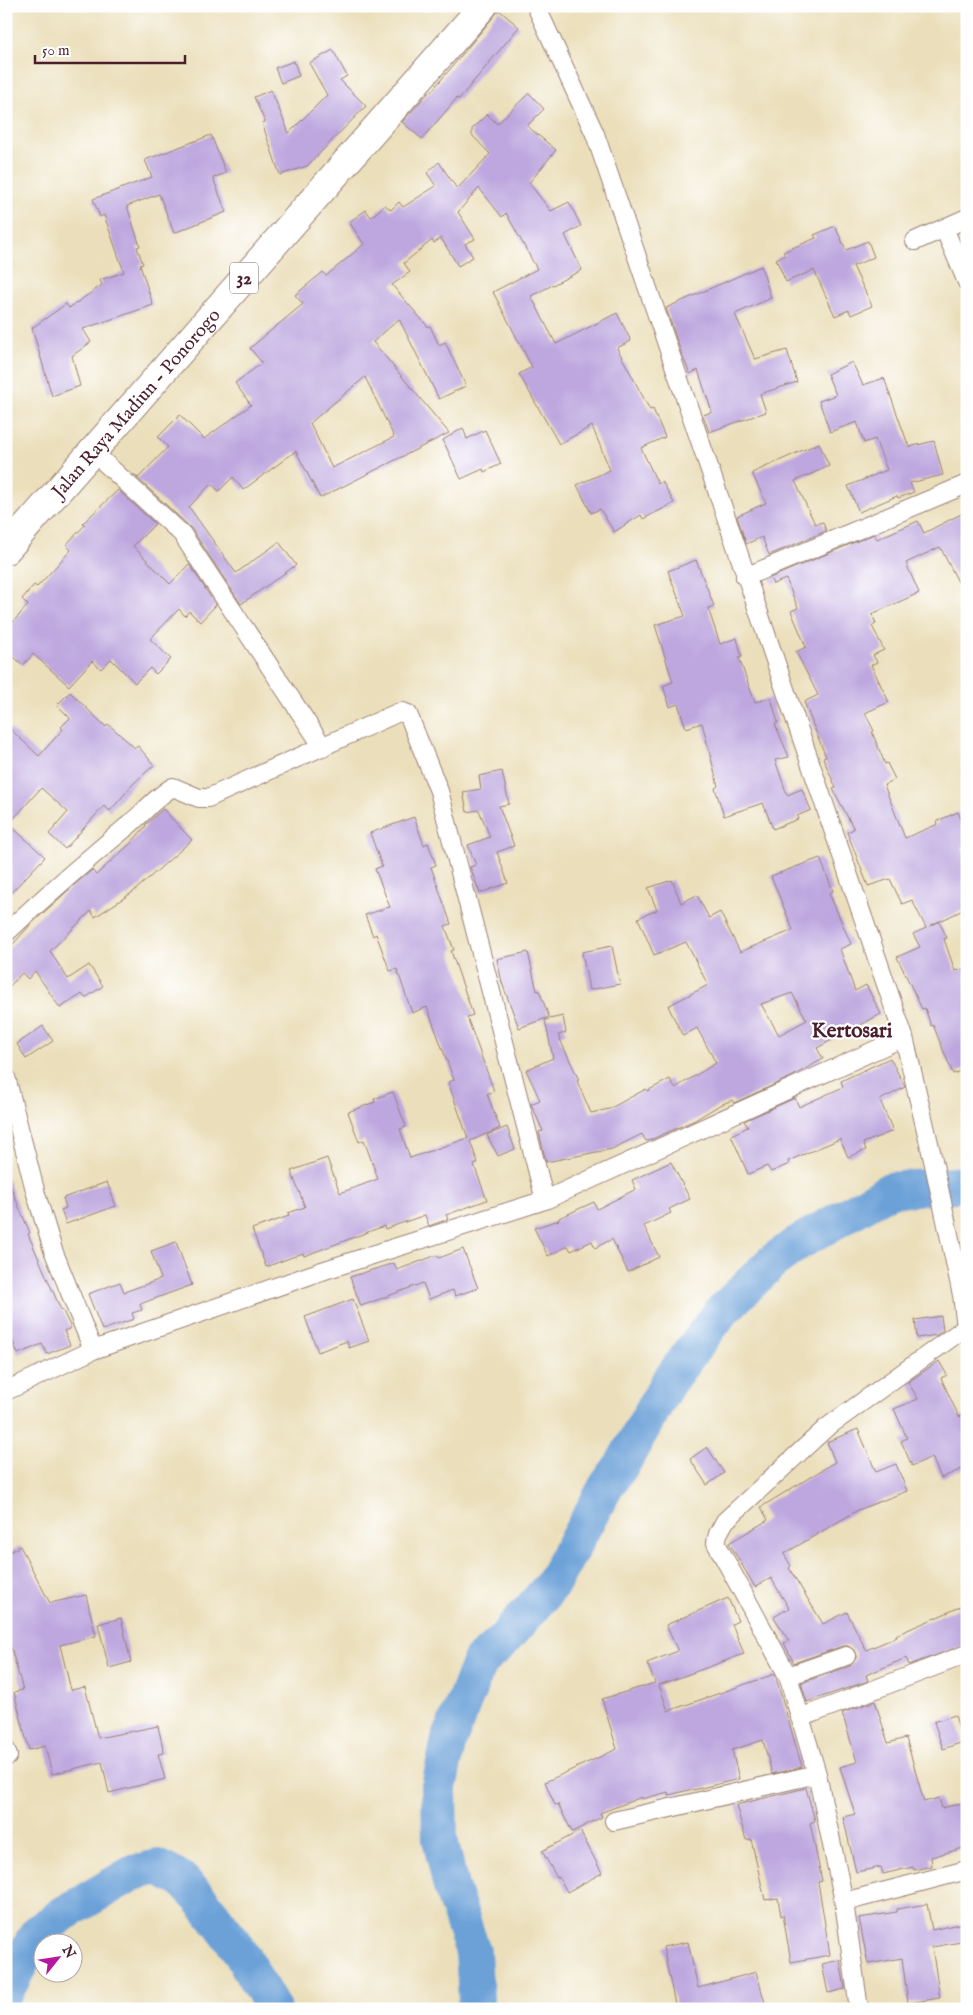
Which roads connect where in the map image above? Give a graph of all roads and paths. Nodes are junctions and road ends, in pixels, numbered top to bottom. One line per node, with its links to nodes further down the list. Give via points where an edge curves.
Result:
1 (482, 6): 7 (highway, Jalan Raya Madiun - Ponorogo / 32)
2 (536, 6): 10 (street, via 595,134)
3 (967, 218): 4 (street)
4 (944, 228): 5 (street); 6 (street)
5 (915, 241)
6 (967, 282)
7 (92, 451): 9 (highway, Jalan Raya Madiun - Ponorogo / 32); 11 (street, via 182,534)
8 (967, 484): 10 (street)
9 (6, 550)
10 (745, 577): 13 (street)
11 (323, 747): 12 (street, via 208,798 198,798 173,786 166,790); 15 (street, via 397,713 408,714 413,723 439,791)
12 (6, 933)
13 (904, 1037): 15 (street); 16 (street, via 962,1295)
14 (6, 1077): 17 (street, via 53,1250)
15 (546, 1200): 17 (street, via 325,1270)
16 (966, 1327): 21 (street, via 826,1428 725,1522 718,1534 716,1543 720,1552)
17 (93, 1350): 18 (street)
18 (6, 1391)
19 (967, 1654): 22 (street)
20 (846, 1656): 21 (street)
21 (788, 1676): 22 (street)
22 (800, 1718): 23 (street)
23 (817, 1774): 24 (street); 26 (street)
24 (614, 1821)
25 (967, 1870): 26 (street)
26 (844, 1902): 27 (street)
27 (858, 2009)

